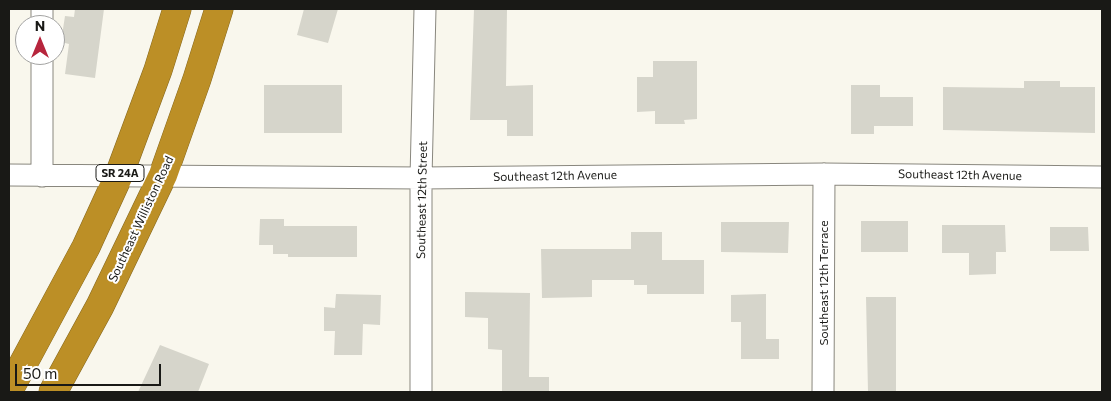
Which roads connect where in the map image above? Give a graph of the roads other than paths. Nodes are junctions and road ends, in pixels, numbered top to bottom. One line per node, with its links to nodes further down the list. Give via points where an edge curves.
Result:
1 (177, 9): 7 (highway, SR 24A)
2 (219, 9): 8 (highway, Southeast Williston Road / SR 24A)
3 (425, 9): 11 (street, Southeast 12th Street)
4 (42, 65): 9 (street)
5 (9, 174): 9 (street, Southeast 12th Avenue)
6 (824, 174): 10 (street, Southeast 12th Avenue); 11 (street, Southeast 12th Avenue); 15 (street, Southeast 12th Terrace)
7 (119, 175): 8 (street, Southeast 12th Avenue); 9 (street, Southeast 12th Avenue); 12 (highway, SR 24A, via 86,247)
8 (163, 175): 11 (street, Southeast 12th Avenue); 13 (highway, Southeast Williston Road / SR 24A, via 100,306)
9 (42, 176)
10 (1102, 177)
11 (422, 178): 14 (street, Southeast 12th Street)
12 (9, 390)
13 (53, 392)
14 (421, 392)
15 (823, 392)

